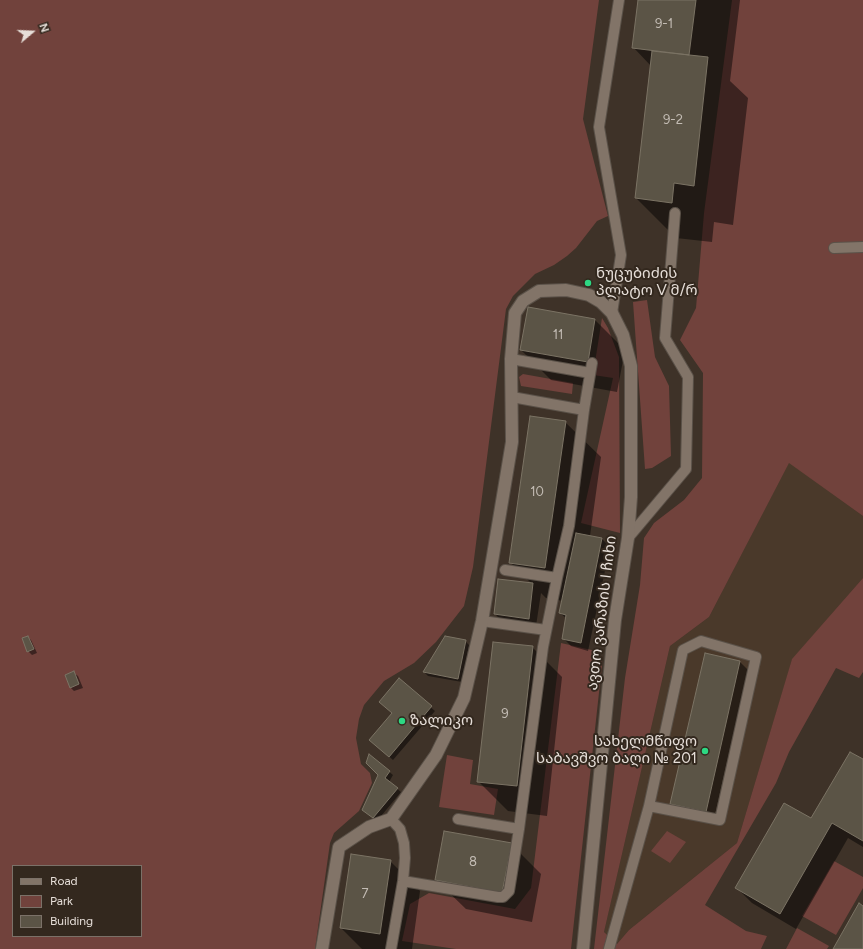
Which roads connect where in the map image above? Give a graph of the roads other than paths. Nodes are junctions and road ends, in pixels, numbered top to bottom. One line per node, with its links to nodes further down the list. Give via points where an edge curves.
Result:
1 (619, 0): 5 (lane, via 599,128 621,255)
2 (674, 213): 9 (lane, via 664,338 688,377 686,469)
3 (863, 247): 4 (lane)
4 (834, 248)
5 (612, 313): 6 (street, ავთო ვარაზის I ჩიხი, via 589,295 566,290 539,291 523,301 515,313); 9 (street, ავთო ვარაზის I ჩიხი, via 623,335 631,366 631,497)
6 (511, 359): 7 (street); 8 (lane, via 591,368)
7 (512, 398): 8 (lane); 12 (street, via 512,442)
8 (584, 410): 11 (lane, via 569,526)
9 (628, 538): 21 (street, ავთო ვარაზის I ჩიხი, via 615,620)
10 (505, 570): 11 (lane)
11 (557, 578): 13 (lane)
12 (482, 621): 13 (lane); 15 (street, via 464,698 436,755)
13 (546, 630): 17 (lane)
14 (649, 806): 14 (lane, via 720,820 756,657 701,641 683,650); 22 (lane)
15 (391, 819): 18 (lane, via 400,829 404,843); 19 (street, via 369,827 339,847)
16 (458, 819): 17 (lane)
17 (519, 829): 18 (lane, via 509,891 503,897)
18 (403, 881): 20 (lane)
19 (322, 949)
20 (391, 949)
21 (584, 949)
22 (609, 949)

